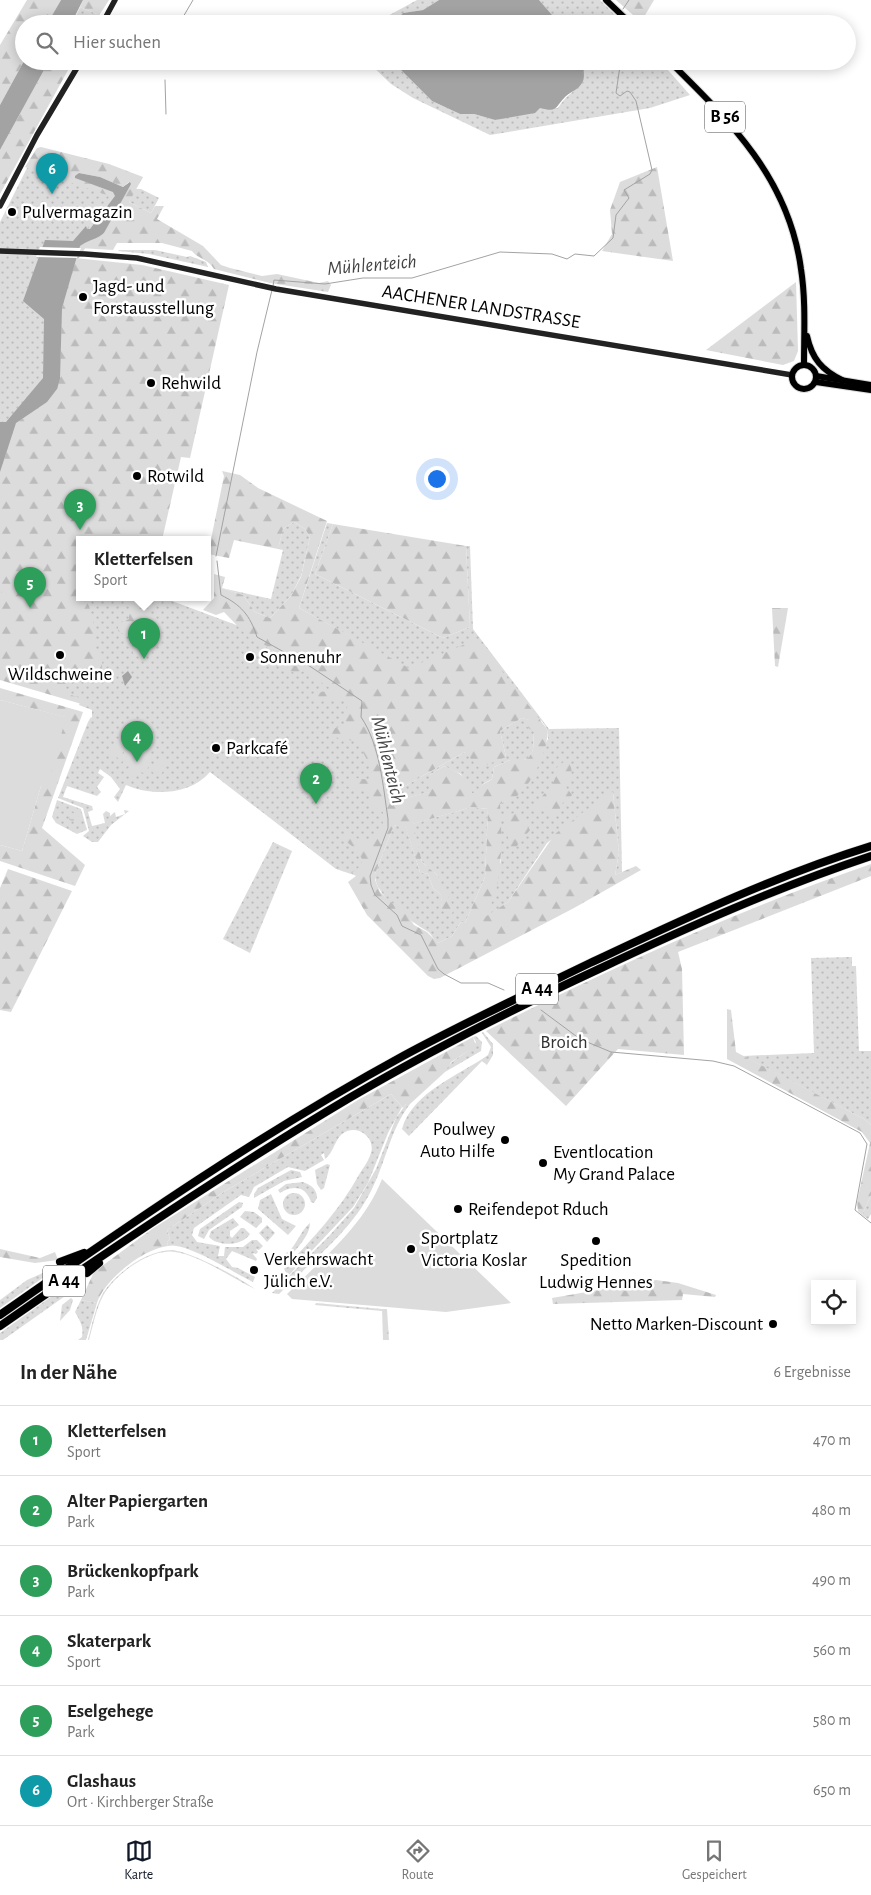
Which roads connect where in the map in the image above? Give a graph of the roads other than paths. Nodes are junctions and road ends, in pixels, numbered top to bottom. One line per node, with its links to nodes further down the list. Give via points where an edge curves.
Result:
1 (115, 0): 3 (main road)
2 (606, 0): 4 (main road)
3 (107, 15)
4 (622, 15)
5 (76, 70): 7 (main road)
6 (678, 70): 9 (main road, B 56, via 730,121 772,180 796,243)
7 (0, 206)
8 (0, 251): 11 (main road, AACHENER LANDSTRASSE, via 137,258 269,287)
9 (805, 323): 10 (main road, B 56); 13 (main road, via 817,362)
10 (804, 365): 11 (main road, via 796,368); 12 (main road, via 811,367)
11 (792, 375): 12 (main road, via 793,382 801,389 811,387)
12 (816, 379): 13 (main road); 15 (main road)
13 (842, 380): 14 (main road)
14 (871, 385)
15 (871, 390)
16 (871, 846): 19 (highway, A 44, via 757,888 670,925 404,1056 254,1145)
17 (871, 856): 18 (highway, A 44, via 675,933 523,1004 353,1096)
18 (128, 1237): 21 (highway); 23 (highway, A 44)
19 (95, 1248): 20 (highway); 22 (highway, A 44)
20 (60, 1262)
21 (87, 1273)
22 (0, 1315)
23 (0, 1326)

